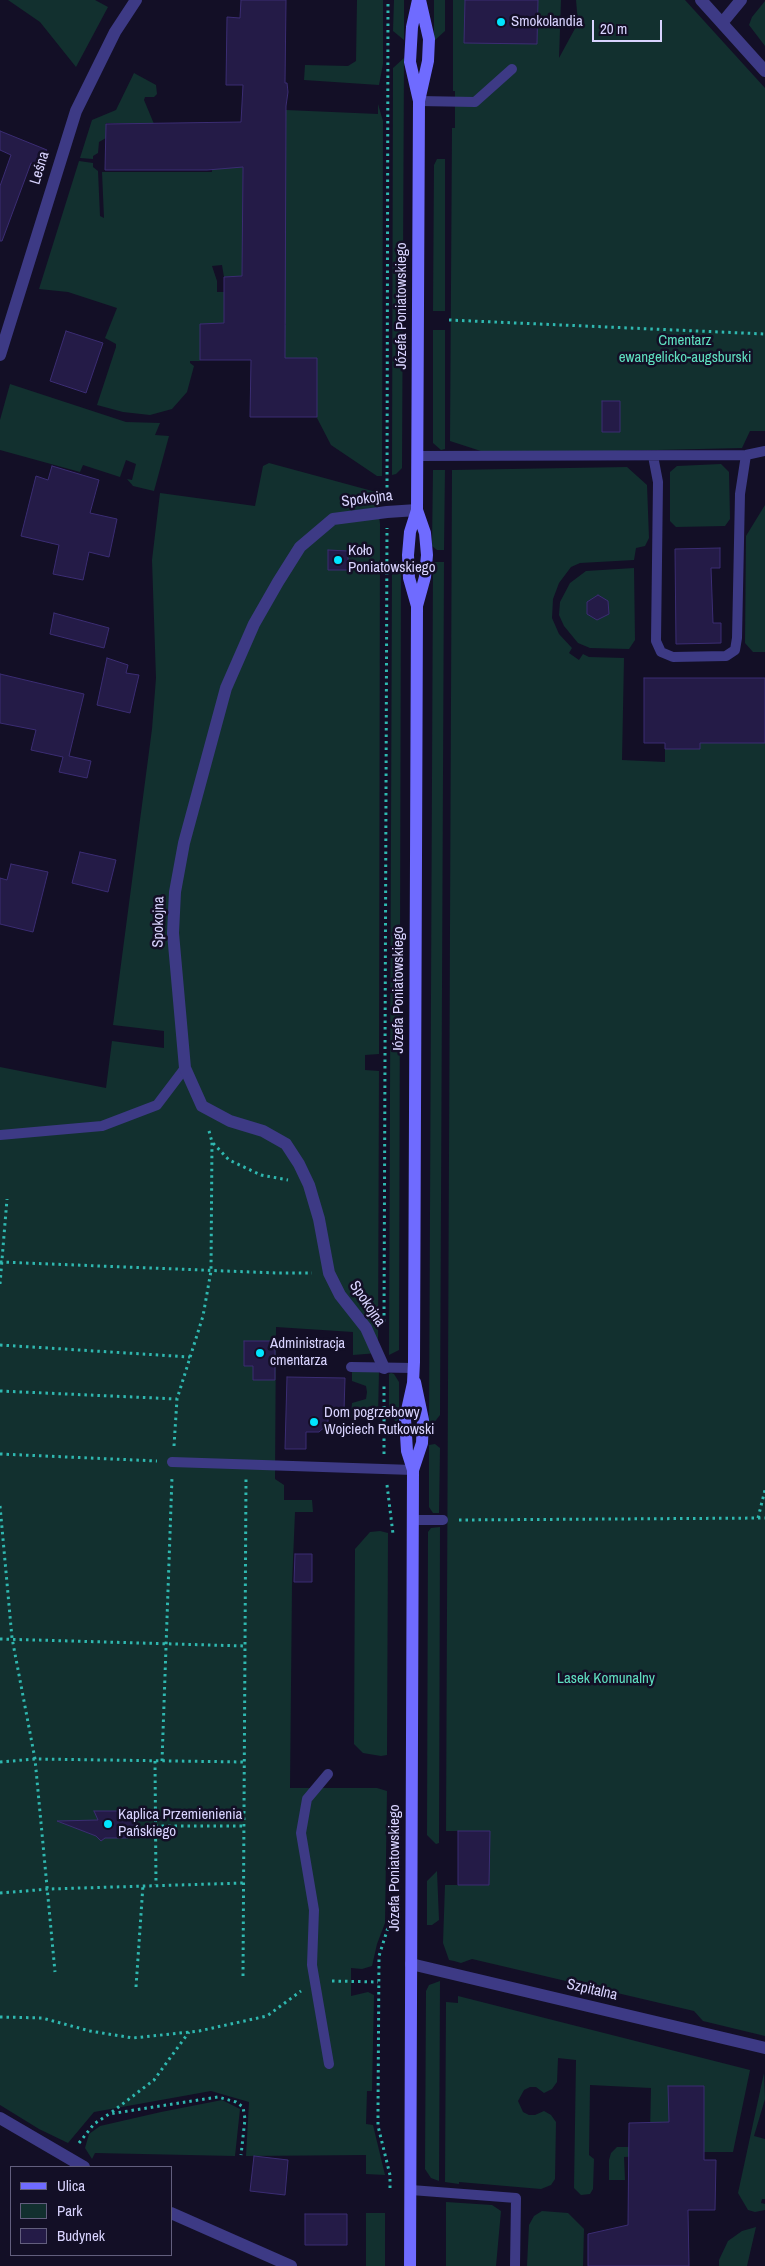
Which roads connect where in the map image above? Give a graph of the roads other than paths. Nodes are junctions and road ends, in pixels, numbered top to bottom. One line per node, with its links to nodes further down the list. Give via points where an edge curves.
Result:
1 (136, 0): 9 (street, Leśna, via 115,32 76,111)
2 (419, 0): 8 (street, Józefa Poniatowskiego, via 412,27 410,62); 8 (street, Józefa Poniatowskiego, via 428,33 428,61)
3 (701, 0): 5 (street)
4 (741, 0): 5 (street)
5 (722, 23): 7 (street)
6 (512, 70): 8 (lane, via 475,102)
7 (765, 71)
8 (419, 101): 12 (street, Józefa Poniatowskiego)
9 (0, 355)
10 (765, 451): 11 (lane)
11 (746, 455): 13 (lane); 13 (lane, via 740,494 737,638 734,650 726,656 673,657 662,652 656,641 658,482)
12 (418, 456): 13 (lane); 14 (street, Józefa Poniatowskiego)
13 (653, 456)
14 (417, 510): 15 (street, Józefa Poniatowskiego, via 410,532 408,555 409,578); 15 (street, Józefa Poniatowskiego, via 425,533 427,555); 16 (street, Spokojna, via 333,520 300,547 254,624 226,688 199,781 175,892 173,933)
15 (417, 606): 20 (street, Józefa Poniatowskiego)
16 (185, 1068): 17 (lane, via 157,1105 102,1126); 19 (street, Spokojna, via 202,1106 286,1144 309,1184 329,1272 340,1295 366,1328)
17 (0, 1136)
18 (351, 1367): 19 (lane)
19 (384, 1368): 20 (lane)
20 (414, 1371): 22 (street, Józefa Poniatowskiego, via 405,1420 407,1451); 22 (street, Józefa Poniatowskiego, via 423,1420 422,1443)
21 (172, 1462): 22 (lane)
22 (413, 1470): 23 (street, Józefa Poniatowskiego)
23 (413, 1520): 24 (lane); 26 (street, Józefa Poniatowskiego)
24 (443, 1520)
25 (328, 1774): 28 (lane, via 307,1799 301,1832 314,1910 312,1965)
26 (412, 1964): 27 (street, Szpitalna); 31 (street, Józefa Poniatowskiego)
27 (765, 2048)
28 (329, 2064)
29 (0, 2118): 30 (street)
30 (82, 2166)
31 (411, 2190): 34 (street, Józefa Poniatowskiego); 35 (lane, via 516,2198)
32 (172, 2213): 33 (street)
33 (290, 2266)
34 (410, 2266)
35 (515, 2266)

